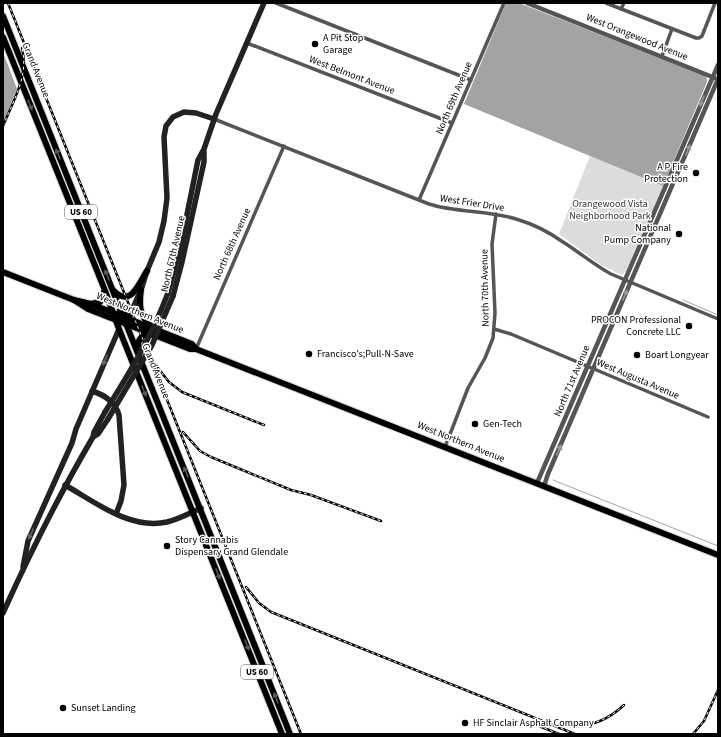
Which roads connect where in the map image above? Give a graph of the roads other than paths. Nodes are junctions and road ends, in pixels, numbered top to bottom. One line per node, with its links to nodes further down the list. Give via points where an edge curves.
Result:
1 (264, 3): 12 (main road, North 67th Avenue)
2 (276, 3): 18 (street)
3 (504, 3): 18 (street, North 69th Avenue)
4 (527, 3): 13 (street, West Orangewood Avenue)
5 (606, 3): 8 (street)
6 (624, 3): 8 (street)
7 (715, 3): 10 (street, via 699,38)
8 (621, 9): 10 (street)
9 (3, 16): 15 (main road, Grand Avenue / US 60)
10 (672, 29): 13 (street)
11 (3, 37): 16 (main road, Grand Avenue / US 60)
12 (247, 43): 21 (main road, North 67th Avenue); 22 (street, West Belmont Avenue)
13 (662, 56): 17 (street, West Orangewood Avenue)
14 (718, 65): 17 (street, North 71st Avenue)
15 (24, 66): 16 (main road); 19 (main road, Grand Avenue / US 60)
16 (16, 69): 20 (main road, Grand Avenue / US 60)
17 (716, 78): 26 (street, North 71st Avenue, one-way to 26); 27 (street, North 71st Avenue, one-way to 17)
18 (471, 80): 22 (street, North 69th Avenue)
19 (31, 84): 20 (main road); 33 (main road, Grand Avenue / US 60, one-way to 19)
20 (23, 87): 32 (main road, Grand Avenue / US 60, one-way to 32)
21 (214, 119): 23 (street, West Frier Drive); 28 (main road, North 67th Avenue, via 184,112 173,117 166,126 164,137 167,206 161,235); 35 (main road, North 67th Avenue, via 198,160)
22 (452, 123): 24 (street, North 69th Avenue)
23 (284, 146): 24 (street, West Frier Drive); 50 (street, North 68th Avenue)
24 (419, 200): 25 (street, West Frier Drive, via 439,207)
25 (496, 214): 30 (street, West Frier Drive, via 548,232); 47 (street, North 70th Avenue, via 492,244)
26 (644, 235): 27 (street); 30 (street, North 71st Avenue)
27 (650, 238): 31 (street, North 71st Avenue)
28 (147, 271): 33 (main road, via 130,295 122,297); 34 (main road, North 67th Avenue)
29 (3, 272): 36 (main road, West Northern Avenue)
30 (624, 281): 31 (street, West Frier Drive); 41 (street, North 71st Avenue)
31 (630, 283): 43 (street, North 71st Avenue, one-way to 31); 44 (street, West Frier Drive)
32 (104, 288): 37 (main road, via 101,302); 38 (main road, Grand Avenue / US 60)
33 (113, 290): 42 (main road, Grand Avenue / US 60)
34 (141, 290): 40 (main road, North 67th Avenue); 48 (main road, via 140,304 143,316 148,323)
35 (170, 294): 56 (main road, North 67th Avenue, bridge, via 143,350 101,419); 56 (main road, North 67th Avenue, bridge, via 152,345 98,434)
36 (74, 300): 37 (main road, West Northern Avenue); 45 (main road, West Northern Avenue)
37 (91, 304): 39 (main road, West Northern Avenue)
38 (110, 306): 39 (main road, Grand Avenue / US 60); 42 (main road)
39 (113, 312): 42 (main road, West Northern Avenue); 45 (main road, Grand Avenue / US 60)
40 (132, 312): 42 (main road)
41 (610, 315): 43 (street); 52 (street, North 71st Avenue)
42 (125, 318): 45 (main road, West Northern Avenue); 46 (main road); 48 (main road, West Northern Avenue, via 129,322); 49 (main road, West Northern Avenue); 51 (main road, Grand Avenue / US 60)
43 (615, 318): 53 (street, North 71st Avenue)
44 (718, 319)
45 (115, 320): 46 (main road, Grand Avenue / US 60)
46 (119, 329): 54 (main road, North 67th Avenue, one-way to 54); 62 (main road, Grand Avenue / US 60, one-way to 62)
47 (494, 329): 52 (street, West Augusta Avenue); 57 (street, North 70th Avenue, via 489,349 468,388)
48 (163, 332): 50 (main road, West Northern Avenue, via 192,344)
49 (153, 335): 50 (main road, West Northern Avenue, via 190,350); 51 (main road, via 146,334 139,340)
50 (196, 349): 57 (main road, West Northern Avenue)
51 (141, 361): 61 (main road, Grand Avenue / US 60, one-way to 51)
52 (588, 367): 53 (street, West Augusta Avenue); 58 (street, North 71st Avenue)
53 (593, 369): 55 (street, West Augusta Avenue); 60 (street, North 71st Avenue, one-way to 53)
54 (92, 392): 63 (main road, via 112,402 119,414 124,485); 65 (main road, North 67th Avenue, one-way to 65, via 28,541)
55 (708, 417)
56 (93, 437): 59 (main road, North 67th Avenue)
57 (445, 447): 58 (main road, West Northern Avenue)
58 (537, 483): 60 (main road, West Northern Avenue)
59 (65, 485): 63 (main road); 65 (main road, North 67th Avenue)
60 (544, 486): 64 (main road, West Northern Avenue)
61 (201, 508): 62 (main road); 66 (main road, Grand Avenue / US 60)
62 (193, 512): 63 (main road, via 157,523 138,521); 67 (main road, Grand Avenue / US 60, one-way to 67)
63 (116, 514)
64 (718, 555)
65 (23, 567): 68 (main road, North 67th Avenue)
66 (239, 606): 67 (main road); 70 (main road, Grand Avenue / US 60, one-way to 66)
67 (232, 609): 69 (main road, Grand Avenue / US 60, one-way to 69)
68 (3, 613)
69 (282, 734)
70 (290, 734)

